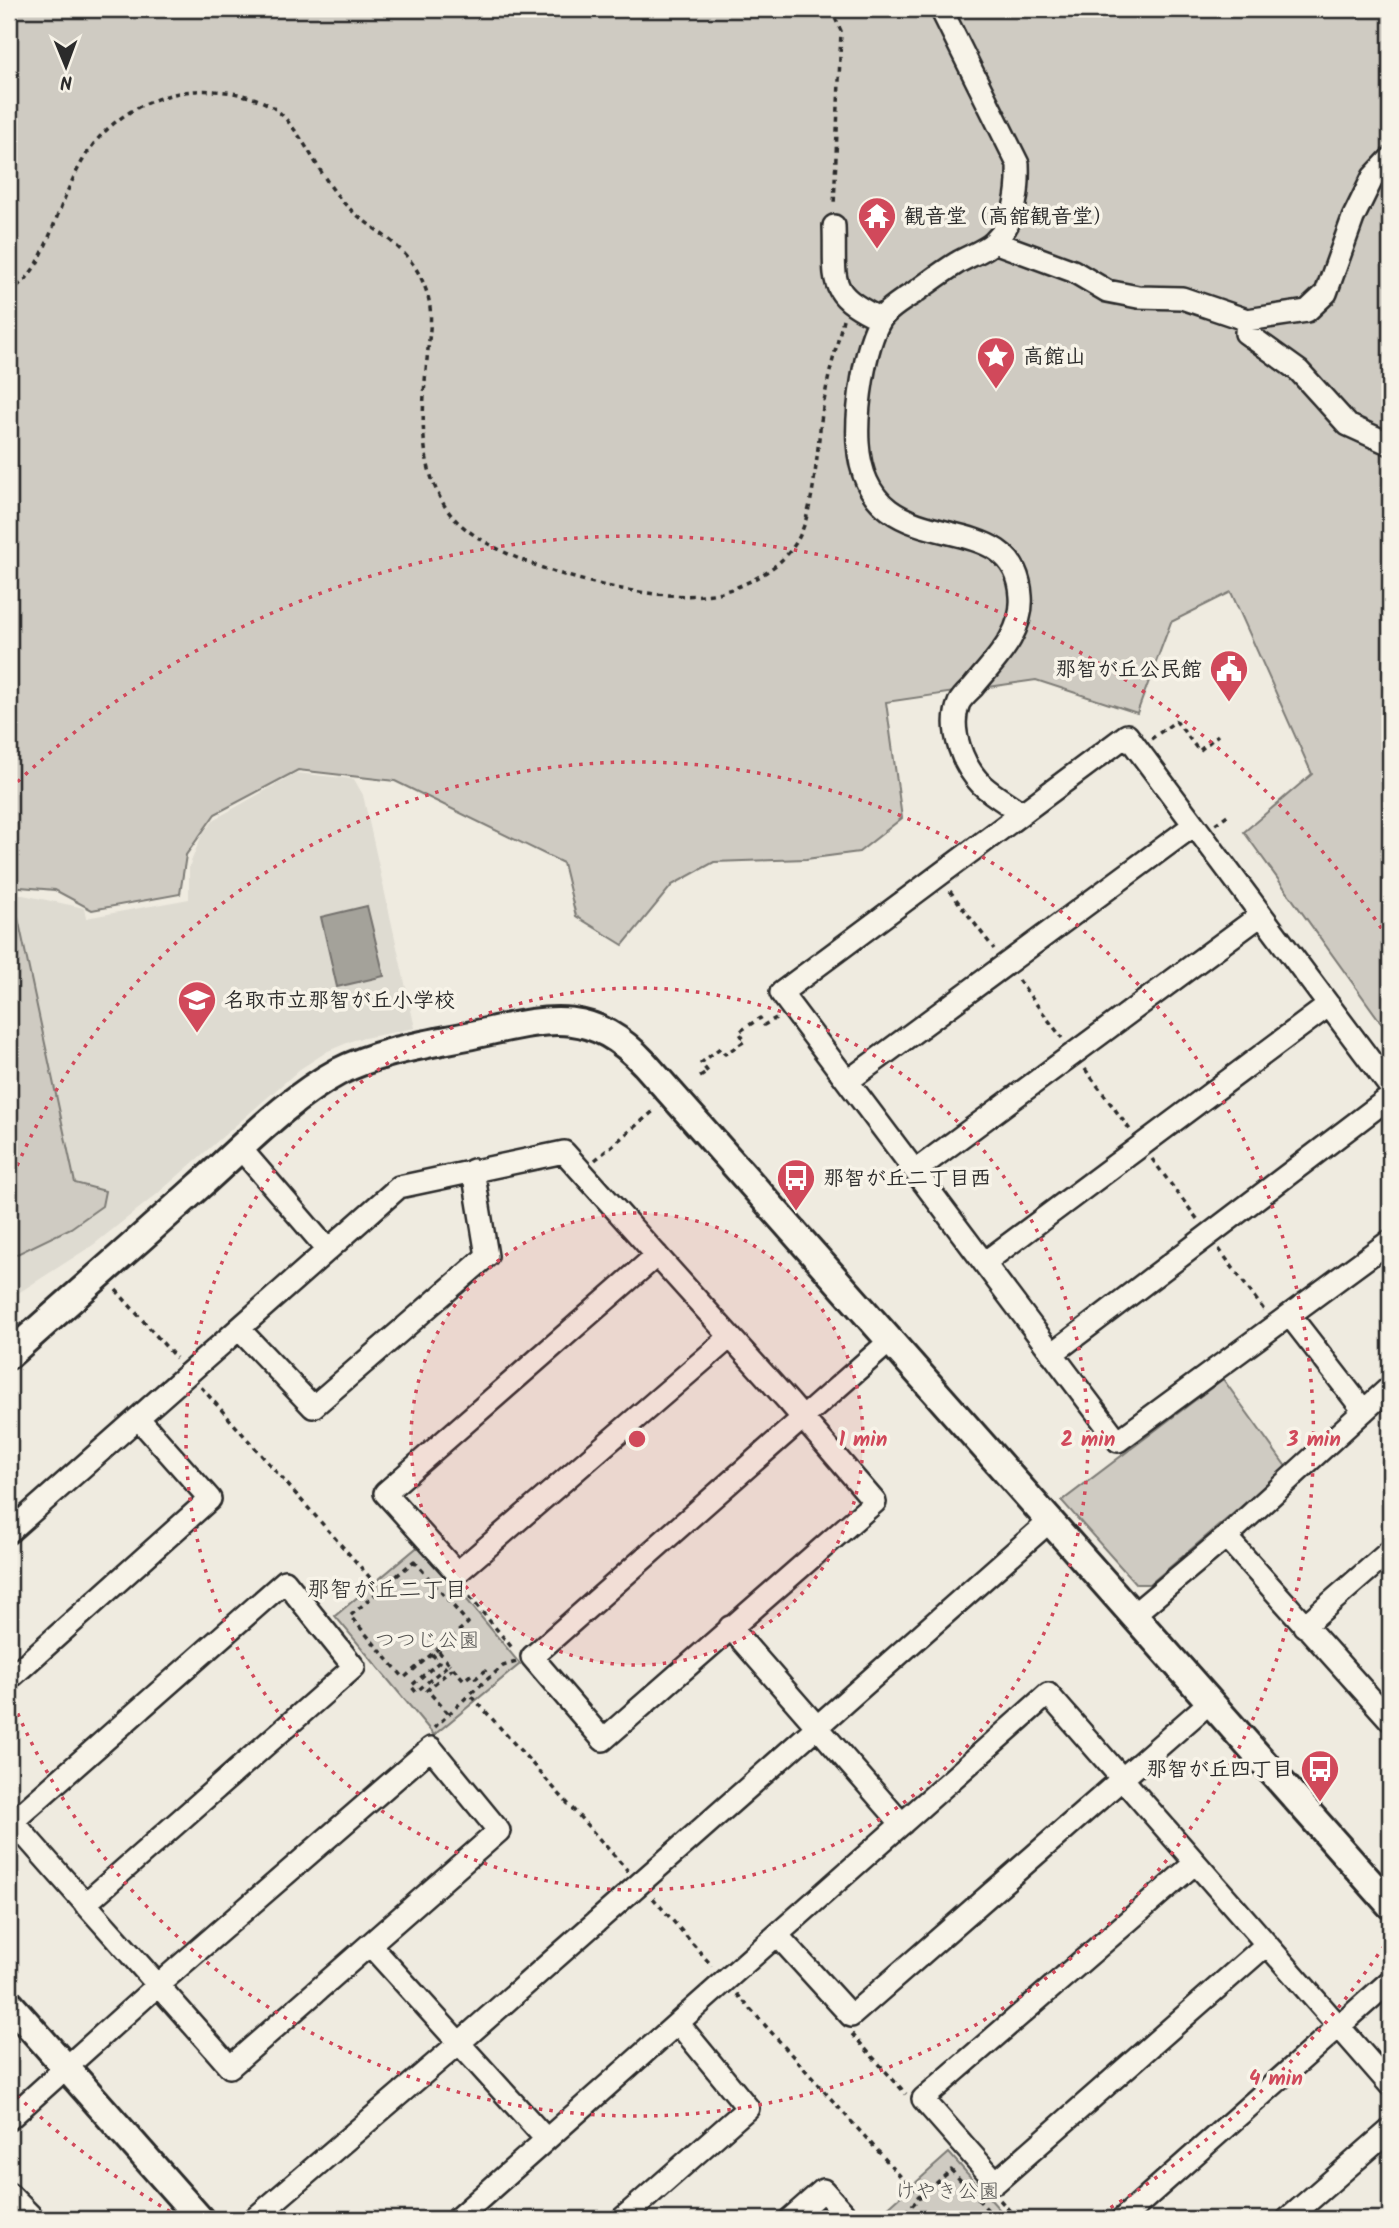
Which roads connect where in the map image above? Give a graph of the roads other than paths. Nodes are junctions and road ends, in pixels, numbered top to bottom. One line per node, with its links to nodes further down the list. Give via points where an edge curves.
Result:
1 (942, 9): 4 (street, via 1018,164 1015,209)
2 (1390, 159): 6 (street, via 1373,177 1353,218 1326,293 1307,311)
3 (834, 226): 5 (street, via 837,287 847,301)
4 (994, 242): 5 (street); 6 (street, via 1073,271 1107,291 1182,298)
5 (881, 319): 8 (street, via 864,368 859,405 858,443 869,490 884,508 907,523 978,538 1011,563 1019,579 1017,625 1008,644 959,703 955,732 964,760 982,785)
6 (1247, 320): 7 (street, via 1246,333 1298,371 1348,425)
7 (1390, 444)
8 (1021, 813): 9 (street, via 1127,735); 12 (street, via 782,993)
9 (1204, 825): 10 (street); 12 (street)
10 (1261, 915): 11 (street); 17 (street)
11 (1329, 1005): 13 (street); 21 (street)
12 (848, 1081): 17 (street)
13 (1390, 1087)
14 (1390, 1097): 27 (street)
15 (241, 1149): 19 (street); 25 (street, via 312,1088 362,1062 531,1022 587,1023 627,1044); 26 (street)
16 (473, 1170): 19 (street, via 399,1186); 20 (street, via 564,1152); 23 (street, via 487,1256 313,1407)
17 (915, 1171): 21 (street)
18 (1390, 1241): 22 (street)
19 (327, 1249): 23 (street)
20 (657, 1255): 24 (street); 24 (street, via 385,1493 457,1573)
21 (984, 1263): 27 (street)
22 (1284, 1322): 27 (street, via 1118,1441); 29 (street)
23 (239, 1329): 31 (street)
24 (730, 1337): 30 (street)
25 (890, 1341): 30 (street); 32 (street)
26 (9, 1354)
27 (1052, 1354)
28 (1390, 1387): 29 (street)
29 (1364, 1411): 34 (street)
30 (801, 1416): 38 (street, via 875,1502); 38 (street, via 532,1657 603,1740)
31 (138, 1418): 33 (street); 39 (street, via 210,1499)
32 (1051, 1520): 36 (street); 42 (street)
33 (9, 1532)
34 (1226, 1537): 36 (street); 37 (street)
35 (1390, 1551): 37 (street)
36 (1133, 1615): 40 (street)
37 (1304, 1626): 41 (street)
38 (730, 1627): 42 (street)
39 (9, 1679)
40 (1210, 1701): 43 (street); 48 (street)
41 (1389, 1716)
42 (816, 1726): 45 (street); 57 (street)
43 (1122, 1778): 45 (street, via 1048,1694); 46 (street); 49 (street, via 851,2016)
44 (11, 1819): 47 (street); 47 (street, via 285,1581 354,1667)
45 (902, 1824): 49 (street)
46 (1194, 1864): 50 (street); 50 (street, via 923,2099 996,2182)
47 (85, 1904): 53 (street)
48 (1390, 1905)
49 (778, 1936): 55 (street)
50 (1267, 1944): 56 (street)
51 (371, 1945): 53 (street, via 230,2067); 53 (street, via 499,1831 431,1748); 57 (street)
52 (1390, 1982): 56 (street)
53 (158, 1985): 58 (street)
54 (9, 2003): 58 (street)
55 (678, 2023): 62 (street); 69 (street, via 748,2108)
56 (1337, 2025): 59 (street); 72 (street)
57 (458, 2044): 62 (street); 67 (street)
58 (67, 2069): 60 (street); 66 (street)
59 (1390, 2085)
60 (9, 2119)
61 (1390, 2130): 64 (street)
62 (546, 2139): 68 (street)
63 (9, 2194): 65 (street)
64 (1298, 2216)
65 (34, 2219)
66 (200, 2219)
67 (254, 2219)
68 (457, 2219)
69 (622, 2219)
70 (790, 2219): 71 (street, via 823,2190)
71 (849, 2219)
72 (1122, 2219)

